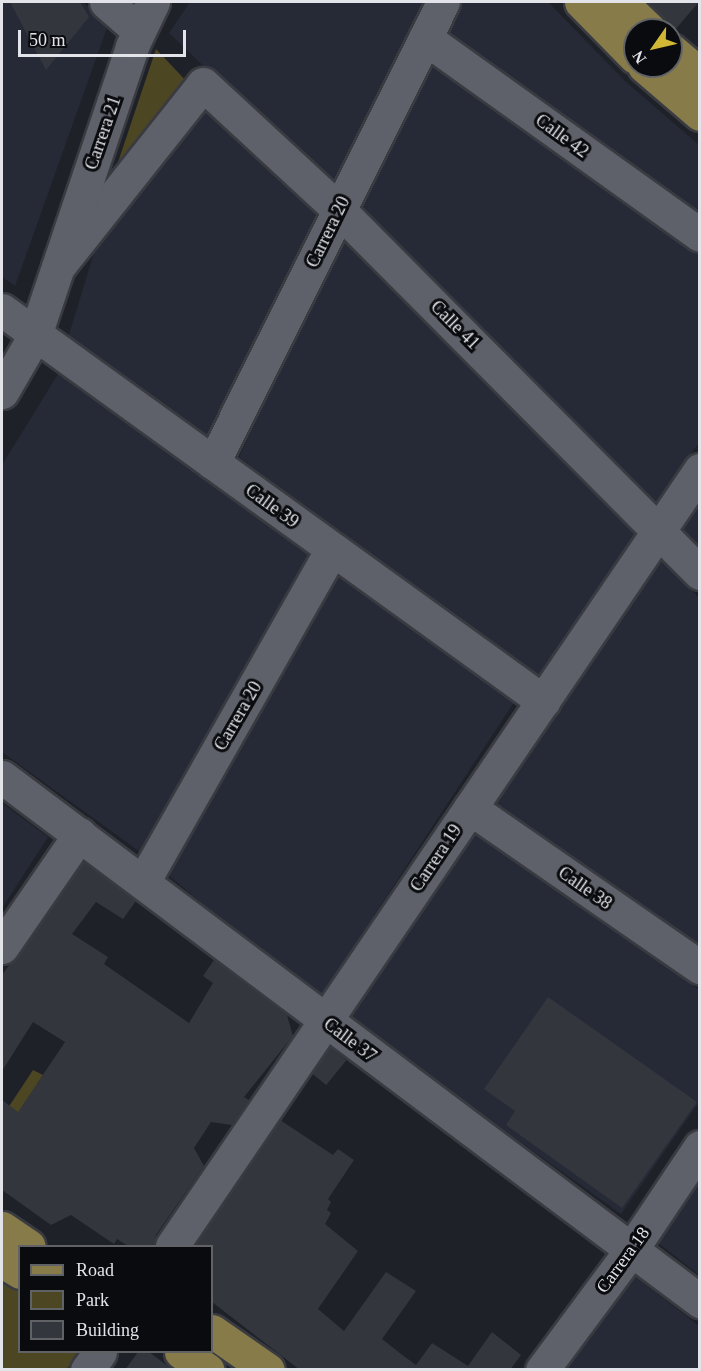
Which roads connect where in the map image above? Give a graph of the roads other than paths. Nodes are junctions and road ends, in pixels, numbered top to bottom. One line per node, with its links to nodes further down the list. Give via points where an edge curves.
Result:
1 (106, 2): 5 (street)
2 (443, 2): 7 (street, Carrera 20)
3 (581, 2): 8 (main road)
4 (621, 2): 6 (main road)
5 (146, 16): 16 (street, Carrera 21)
6 (638, 18)
7 (425, 38): 14 (street, Carrera 20); 15 (street, Calle 42)
8 (623, 45)
9 (683, 60): 10 (main road)
10 (699, 74)
11 (658, 78): 13 (main road)
12 (203, 84): 14 (street, Calle 41); 16 (street, Carrera 21)
13 (699, 114)
14 (339, 210): 20 (street, Carrera 20); 22 (street, Calle 41)
15 (699, 235)
16 (58, 267): 18 (street, Carrera 21)
17 (2, 310): 18 (street, Calle 39)
18 (35, 335): 19 (street, Carrera 21); 20 (street, Calle 39)
19 (2, 392)
20 (213, 464): 23 (street, Calle 39)
21 (699, 470): 22 (street, Carrera 19)
22 (660, 530): 24 (street, Calle 41); 25 (street, Carrera 19)
23 (332, 549): 25 (street, Calle 39); 29 (street, Carrera 20)
24 (699, 573)
25 (543, 701): 27 (street, Carrera 19)
26 (2, 777): 28 (street, Calle 37)
27 (470, 808): 31 (street, Calle 38); 32 (street, Carrera 19)
28 (80, 834): 29 (street, Calle 37); 30 (street)
29 (143, 882): 32 (street, Calle 37)
30 (2, 947)
31 (699, 967)
32 (325, 1021): 36 (street, Carrera 19); 37 (street, Calle 37)
33 (699, 1147): 37 (street, Carrera 18)
34 (2, 1228): 35 (main road)
35 (28, 1245)
36 (173, 1245)
37 (631, 1250): 40 (street, Calle 37); 47 (street, Carrera 18)
38 (2, 1261): 39 (main road)
39 (18, 1271)
40 (699, 1301)
41 (213, 1332): 46 (main road)
42 (99, 1353): 44 (street)
43 (182, 1353): 45 (main road)
44 (87, 1370)
45 (208, 1370)
46 (268, 1370)
47 (542, 1370)

